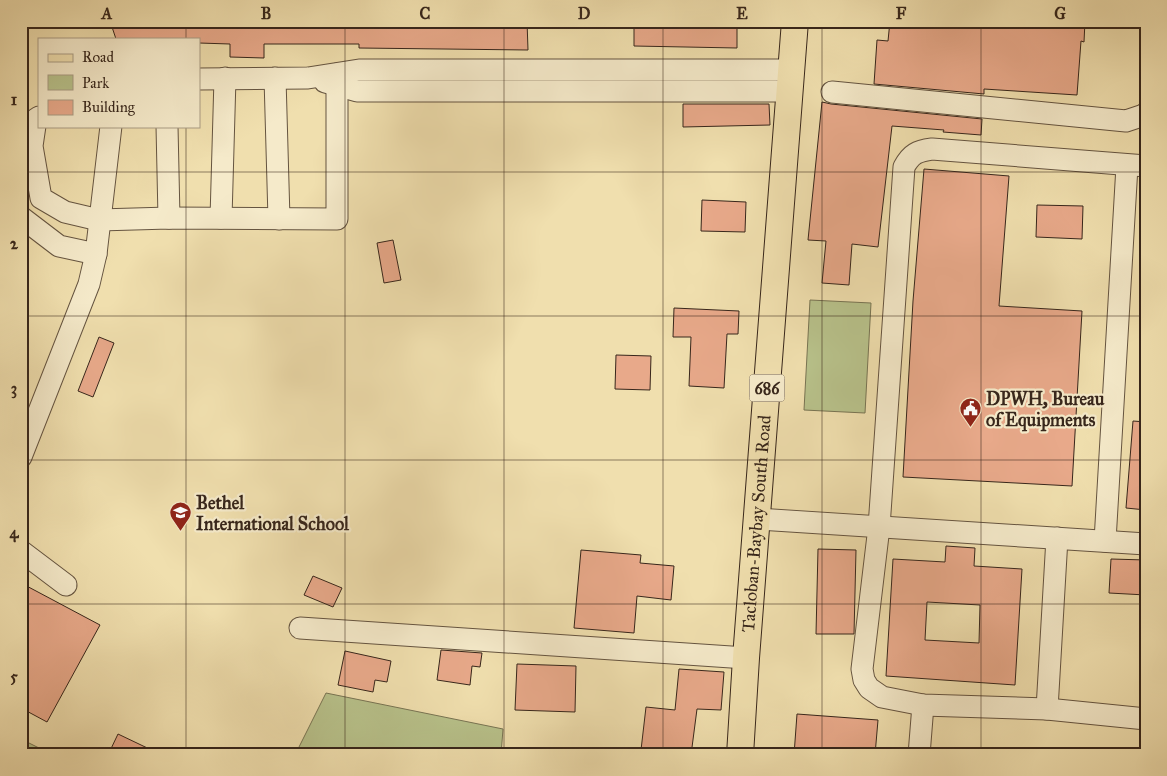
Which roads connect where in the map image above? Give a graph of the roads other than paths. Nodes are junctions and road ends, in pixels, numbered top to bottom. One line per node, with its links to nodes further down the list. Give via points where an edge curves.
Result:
1 (795, 21): 6 (main road, Tacloban-Baybay South Road / 686)
2 (225, 78): 3 (street); 4 (street); 15 (street)
3 (274, 78): 5 (street); 16 (street)
4 (200, 79)
5 (337, 79): 6 (street, via 368,70); 16 (street, via 337,218)
6 (791, 81): 20 (main road, Tacloban-Baybay South Road / 686)
7 (832, 92): 8 (street, via 1126,122)
8 (1146, 113)
9 (38, 118): 17 (street, via 32,146 42,198 65,212)
10 (110, 128): 17 (street)
11 (167, 128): 14 (street)
12 (1137, 166): 21 (street, via 932,148 920,150 909,157 904,167); 23 (street)
13 (21, 217): 18 (street, via 59,246)
14 (168, 218): 15 (street); 17 (street)
15 (221, 218): 16 (street)
16 (279, 218)
17 (99, 220): 18 (street)
18 (96, 254): 19 (street, via 89,284)
19 (21, 457)
20 (757, 519): 21 (street); 28 (main road, Tacloban-Baybay South Road / 686)
21 (879, 527): 22 (street); 29 (street, via 862,668 864,680 882,697)
22 (1057, 538): 23 (street); 30 (street)
23 (1105, 541): 24 (street)
24 (1146, 544)
25 (21, 551): 26 (street)
26 (66, 585)
27 (300, 628): 28 (street)
28 (746, 658): 32 (main road, Tacloban-Baybay South Road / 686)
29 (923, 705): 30 (street); 33 (street)
30 (1047, 709): 31 (street)
31 (1146, 719)
32 (740, 755)
33 (919, 755)

